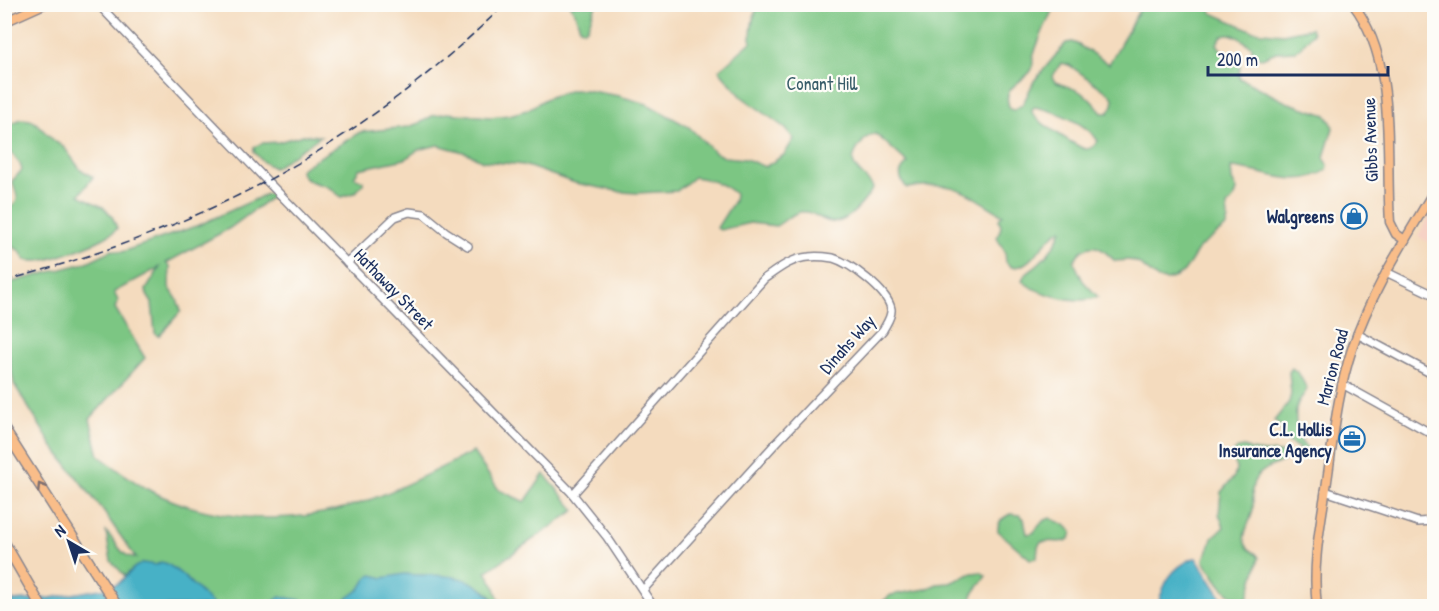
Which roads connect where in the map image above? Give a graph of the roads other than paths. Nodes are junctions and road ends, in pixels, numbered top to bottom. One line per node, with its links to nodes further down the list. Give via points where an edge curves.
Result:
1 (44, 4): 4 (main road)
2 (98, 4): 8 (street, Hathaway Street)
3 (1353, 4): 6 (main road, Gibbs Avenue, via 1368,30 1380,64 1390,222)
4 (4, 22)
5 (1434, 191): 6 (main road, Marion Road)
6 (1405, 240): 9 (main road, Marion Road)
7 (468, 246): 8 (street, via 424,214 409,212 395,217)
8 (347, 263): 17 (street, Hathaway Street)
9 (1386, 272): 10 (street); 11 (main road, Marion Road)
10 (1434, 295)
11 (1357, 334): 12 (street); 13 (main road, Marion Road)
12 (1434, 375)
13 (1342, 384): 15 (street); 16 (main road, Marion Road)
14 (4, 429): 22 (highway, one-way to 14)
15 (1434, 435)
16 (1325, 490): 18 (street, via 1418,522); 24 (main road, Marion Road, via 1316,554)
17 (573, 494): 20 (street, Hathaway Street); 20 (street, Dinahs Way, via 759,286 781,267 808,257 832,258 856,270 888,302 891,312 883,330)
18 (1433, 521)
19 (4, 542): 21 (highway)
20 (643, 590): 23 (street, Hathaway Street)
21 (40, 606)
22 (117, 606)
23 (653, 606)
24 (1317, 606)

